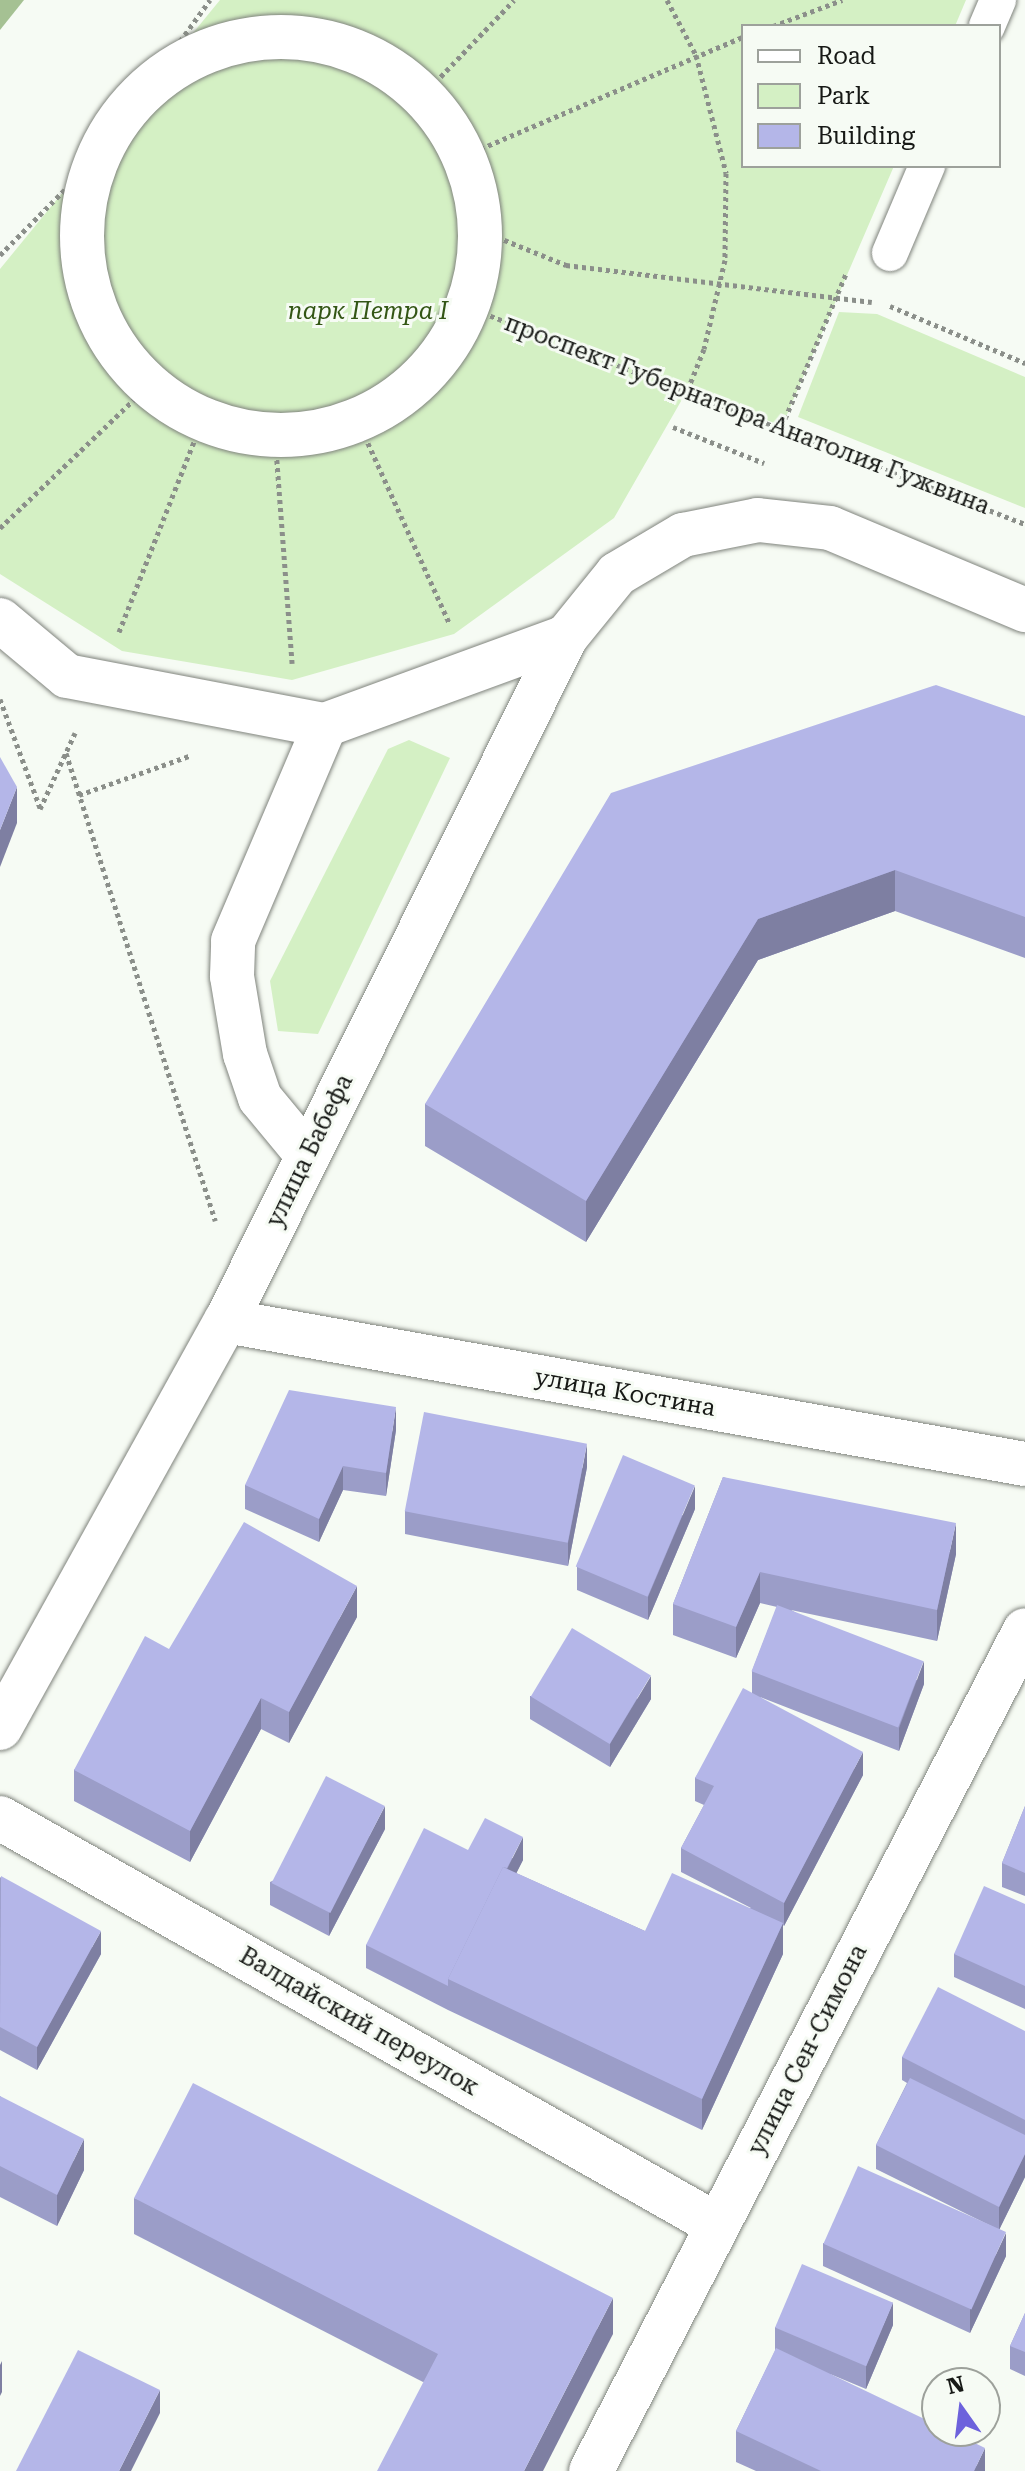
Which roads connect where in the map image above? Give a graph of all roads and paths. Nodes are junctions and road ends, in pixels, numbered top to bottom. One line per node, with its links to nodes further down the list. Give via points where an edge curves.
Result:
1 (210, 0): 10 (path)
2 (514, 0): 11 (path)
3 (667, 0): 9 (path)
4 (842, 0): 6 (path)
5 (998, 0): 7 (lane)
6 (778, 24)
7 (988, 24)
8 (741, 38): 9 (path)
9 (696, 55): 12 (path); 19 (path, via 726,173 725,260)
10 (152, 80): 11 (street, via 246,37 349,46); 13 (street)
11 (424, 94): 12 (street)
12 (466, 155): 15 (street)
13 (92, 162): 17 (path); 23 (street, via 78,243 98,323)
14 (926, 168): 16 (lane)
15 (482, 231): 19 (path, via 566,265); 21 (street)
16 (890, 253)
17 (0, 255)
18 (848, 268): 20 (path)
19 (719, 283): 20 (path); 24 (path)
20 (836, 298): 22 (path, via 885,304); 27 (path)
21 (468, 307): 24 (path, проспект Губернатора Анатолия Гужвина); 26 (street, via 425,375)
22 (1025, 363)
23 (147, 387): 25 (street); 30 (path)
24 (688, 389): 27 (path, проспект Губернатора Анатолия Гужвина)
25 (202, 421): 28 (street); 35 (path)
26 (358, 421): 28 (street, via 318,433); 34 (path)
27 (782, 426): 29 (path, проспект Губернатора Анатолия Гужвина)
28 (275, 436): 37 (path)
29 (1025, 524)
30 (0, 528)
31 (1025, 610): 33 (street, улица Бабефа, via 830,528 758,520 683,535 617,574)
32 (0, 620): 35 (street, via 67,676)
33 (566, 637): 34 (street); 39 (street, улица Бабефа)
34 (470, 671): 37 (street)
35 (98, 682): 37 (street); 38 (path)
36 (0, 699): 38 (path, via 40,809)
37 (311, 722): 39 (street, via 233,941 232,976 260,1098)
38 (66, 753): 40 (path)
39 (308, 1156): 40 (street, улица Бабефа)
40 (232, 1309): 41 (street, улица Костина); 43 (street, улица Бабефа)
41 (1025, 1464)
42 (1025, 1630): 45 (street, улица Сен-Симона)
43 (0, 1728)
44 (0, 1818): 45 (street, Валдайский переулок)
45 (717, 2225): 46 (street, улица Сен-Симона)
46 (591, 2471)

